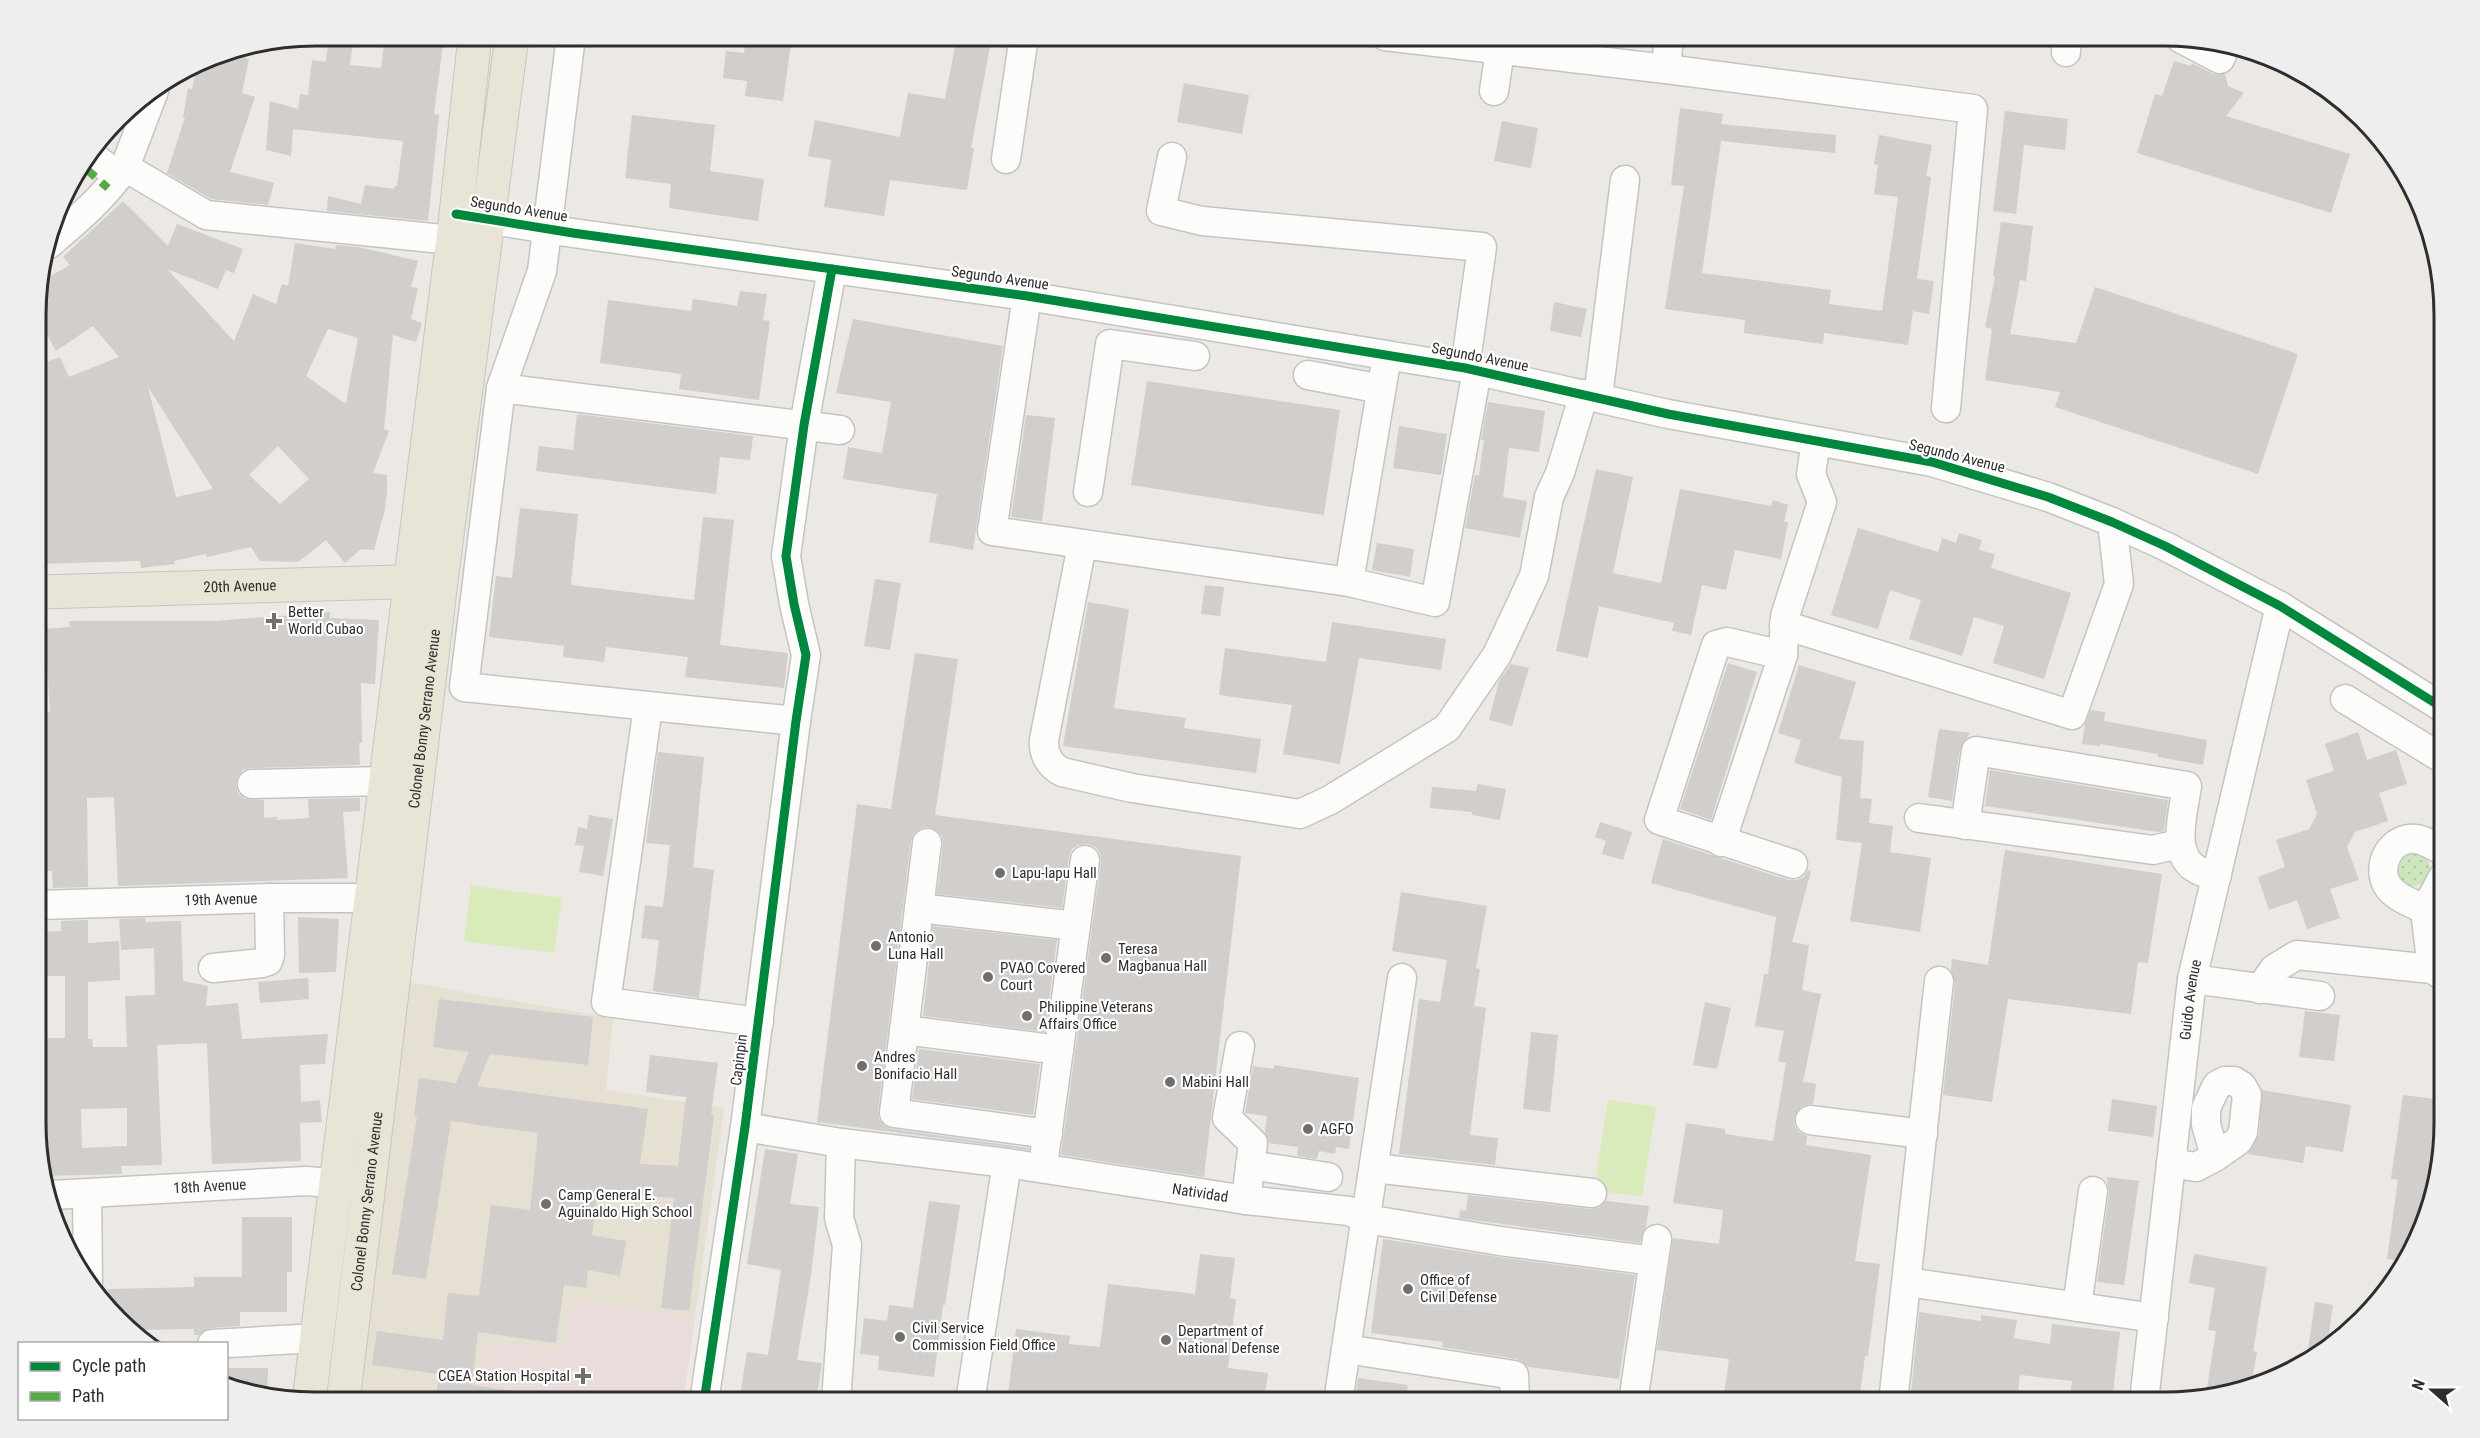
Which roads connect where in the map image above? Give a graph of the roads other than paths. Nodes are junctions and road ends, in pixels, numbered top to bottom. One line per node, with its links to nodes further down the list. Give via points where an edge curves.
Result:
1 (473, 46): 19 (main road, Colonel Bonny Serrano Avenue)
2 (511, 46): 18 (main road, Colonel Bonny Serrano Avenue)
3 (570, 46): 20 (street)
4 (1023, 46): 15 (street)
5 (1486, 46): 11 (street)
6 (1500, 46): 10 (street)
7 (1669, 46): 10 (street)
8 (2202, 49): 9 (street, via 2220,59)
9 (2223, 53)
10 (1666, 69): 31 (street, via 1973,109)
11 (1494, 91)
12 (149, 105): 16 (street)
13 (1172, 157): 26 (street, via 1161,211 1202,221 1482,247)
14 (97, 159): 16 (street, Segundo Avenue)
15 (1006, 159)
16 (122, 172): 19 (street, Segundo Avenue, via 206,215); 21 (street, via 89,210)
17 (1625, 180): 30 (street)
18 (490, 220): 19 (street, Segundo Avenue); 20 (street, Segundo Avenue); 38 (main road, Colonel Bonny Serrano Avenue)
19 (454, 227): 38 (main road, Colonel Bonny Serrano Avenue)
20 (548, 228): 22 (street, Segundo Avenue); 28 (street, via 536,294)
21 (59, 235)
22 (832, 269): 23 (street, Segundo Avenue); 32 (street, Capinpin)
23 (1027, 296): 25 (street, Segundo Avenue); 37 (street, via 992,531)
24 (1195, 356): 35 (street, via 1110,344)
25 (1387, 356): 26 (street, Segundo Avenue); 29 (street)
26 (1471, 369): 30 (street, Segundo Avenue); 39 (street, via 1435,602)
27 (1308, 375): 29 (street)
28 (501, 388): 32 (street); 46 (street, via 464,687)
29 (1382, 389): 39 (street)
30 (1591, 395): 34 (street, Segundo Avenue, via 1668,414); 37 (street, via 1549,497 1534,576 1497,655 1447,728 1330,800 1300,814 1132,788 1062,772 1052,765 1043,748 1044,740)
31 (1946, 408)
32 (804, 425): 33 (street); 47 (street, Capinpin, via 786,555 806,655)
33 (840, 430)
34 (1816, 441): 36 (street, Segundo Avenue, via 1932,462); 42 (street, via 1811,474 1822,502)
35 (1088, 492)
36 (2112, 522): 41 (street, Segundo Avenue); 42 (street, via 2119,584 2072,715)
37 (1082, 545): 39 (street)
38 (426, 581): 40 (main road, 20th Avenue); 49 (main road, Colonel Bonny Serrano Avenue); 61 (main road, Colonel Bonny Serrano Avenue)
39 (1349, 582)
40 (46, 592)
41 (2280, 606): 45 (street, Segundo Avenue); 59 (street, Guido Avenue)
42 (1784, 625): 43 (street)
43 (1783, 655): 53 (street); 53 (street, via 1727,642 1716,645 1659,820)
44 (2345, 699): 48 (street)
45 (2434, 702)
46 (648, 707): 47 (street); 75 (street, via 606,1002)
47 (796, 721): 75 (street, Capinpin)
48 (2434, 753)
49 (386, 781): 50 (street); 61 (main road, Colonel Bonny Serrano Avenue)
50 (252, 784)
51 (1918, 818): 52 (street)
52 (1965, 825): 55 (street, via 2153,850); 55 (street, via 1976,751 2187,786)
53 (1721, 842): 58 (street)
54 (927, 843): 64 (street)
55 (2179, 844): 59 (street, via 2196,870)
56 (2434, 846): 65 (street, via 2409,839 2392,847 2383,864 2391,890)
57 (1085, 860): 66 (street)
58 (1792, 864)
59 (2217, 875): 71 (street, Guido Avenue)
60 (2434, 894): 65 (street)
61 (388, 897): 62 (street, 19th Avenue); 91 (main road, Colonel Bonny Serrano Avenue); 92 (main road, Colonel Bonny Serrano Avenue)
62 (269, 898): 63 (street, 19th Avenue); 68 (street, via 268,961)
63 (46, 905)
64 (919, 908): 66 (street); 76 (street)
65 (2426, 910): 67 (street)
66 (1076, 926): 78 (street)
67 (2434, 952)
68 (213, 968)
69 (2434, 972): 73 (street, via 2297,955 2274,969)
70 (1402, 978): 89 (street)
71 (2192, 979): 73 (street); 86 (street, Guido Avenue)
72 (1939, 981): 82 (street)
73 (2260, 989): 74 (street)
74 (2320, 996)
75 (759, 1022): 80 (street, Capinpin)
76 (904, 1030): 78 (street); 81 (street, via 894,1113)
77 (1240, 1046): 87 (street, via 1227,1118 1252,1143)
78 (1059, 1050): 81 (street)
79 (1810, 1120): 82 (street)
80 (746, 1127): 83 (street, Natividad); 108 (street, Capinpin)
81 (1048, 1134): 88 (street)
82 (1923, 1134): 100 (street)
83 (841, 1143): 85 (street, Natividad); 109 (street, via 839,1218 847,1245)
84 (2215, 1157): 86 (street, via 2196,1167)
85 (1007, 1163): 88 (street, Natividad); 110 (street)
86 (2171, 1163): 102 (street, Guido Avenue)
87 (1250, 1165): 90 (street); 97 (street)
88 (1043, 1168): 97 (street, Natividad)
89 (1374, 1168): 94 (street); 98 (street)
90 (1328, 1177)
91 (334, 1182): 92 (street, 18th Avenue); 95 (street, 18th Avenue, via 220,1184); 103 (main road, Colonel Bonny Serrano Avenue)
92 (367, 1186): 107 (main road, Colonel Bonny Serrano Avenue)
93 (2094, 1191): 101 (street)
94 (1592, 1193)
95 (87, 1194): 96 (street, 18th Avenue); 99 (street)
96 (57, 1195)
97 (1246, 1200): 98 (street, Natividad, via 1349,1211)
98 (1366, 1219): 105 (street); 113 (street, Natividad, via 1500,1240 1656,1250)
99 (88, 1265)
100 (1907, 1282): 101 (street); 114 (street)
101 (2077, 1307): 102 (street)
102 (2154, 1318): 115 (street, Guido Avenue)
103 (316, 1338): 104 (street); 106 (main road, Colonel Bonny Serrano Avenue)
104 (228, 1343)
105 (1346, 1349): 111 (street); 112 (street, via 1514,1376)
106 (310, 1392)
107 (344, 1392)
108 (706, 1392)
109 (837, 1392)
110 (972, 1392)
111 (1340, 1392)
112 (1515, 1392)
113 (1635, 1392)
114 (1894, 1392)
115 (2145, 1392)

